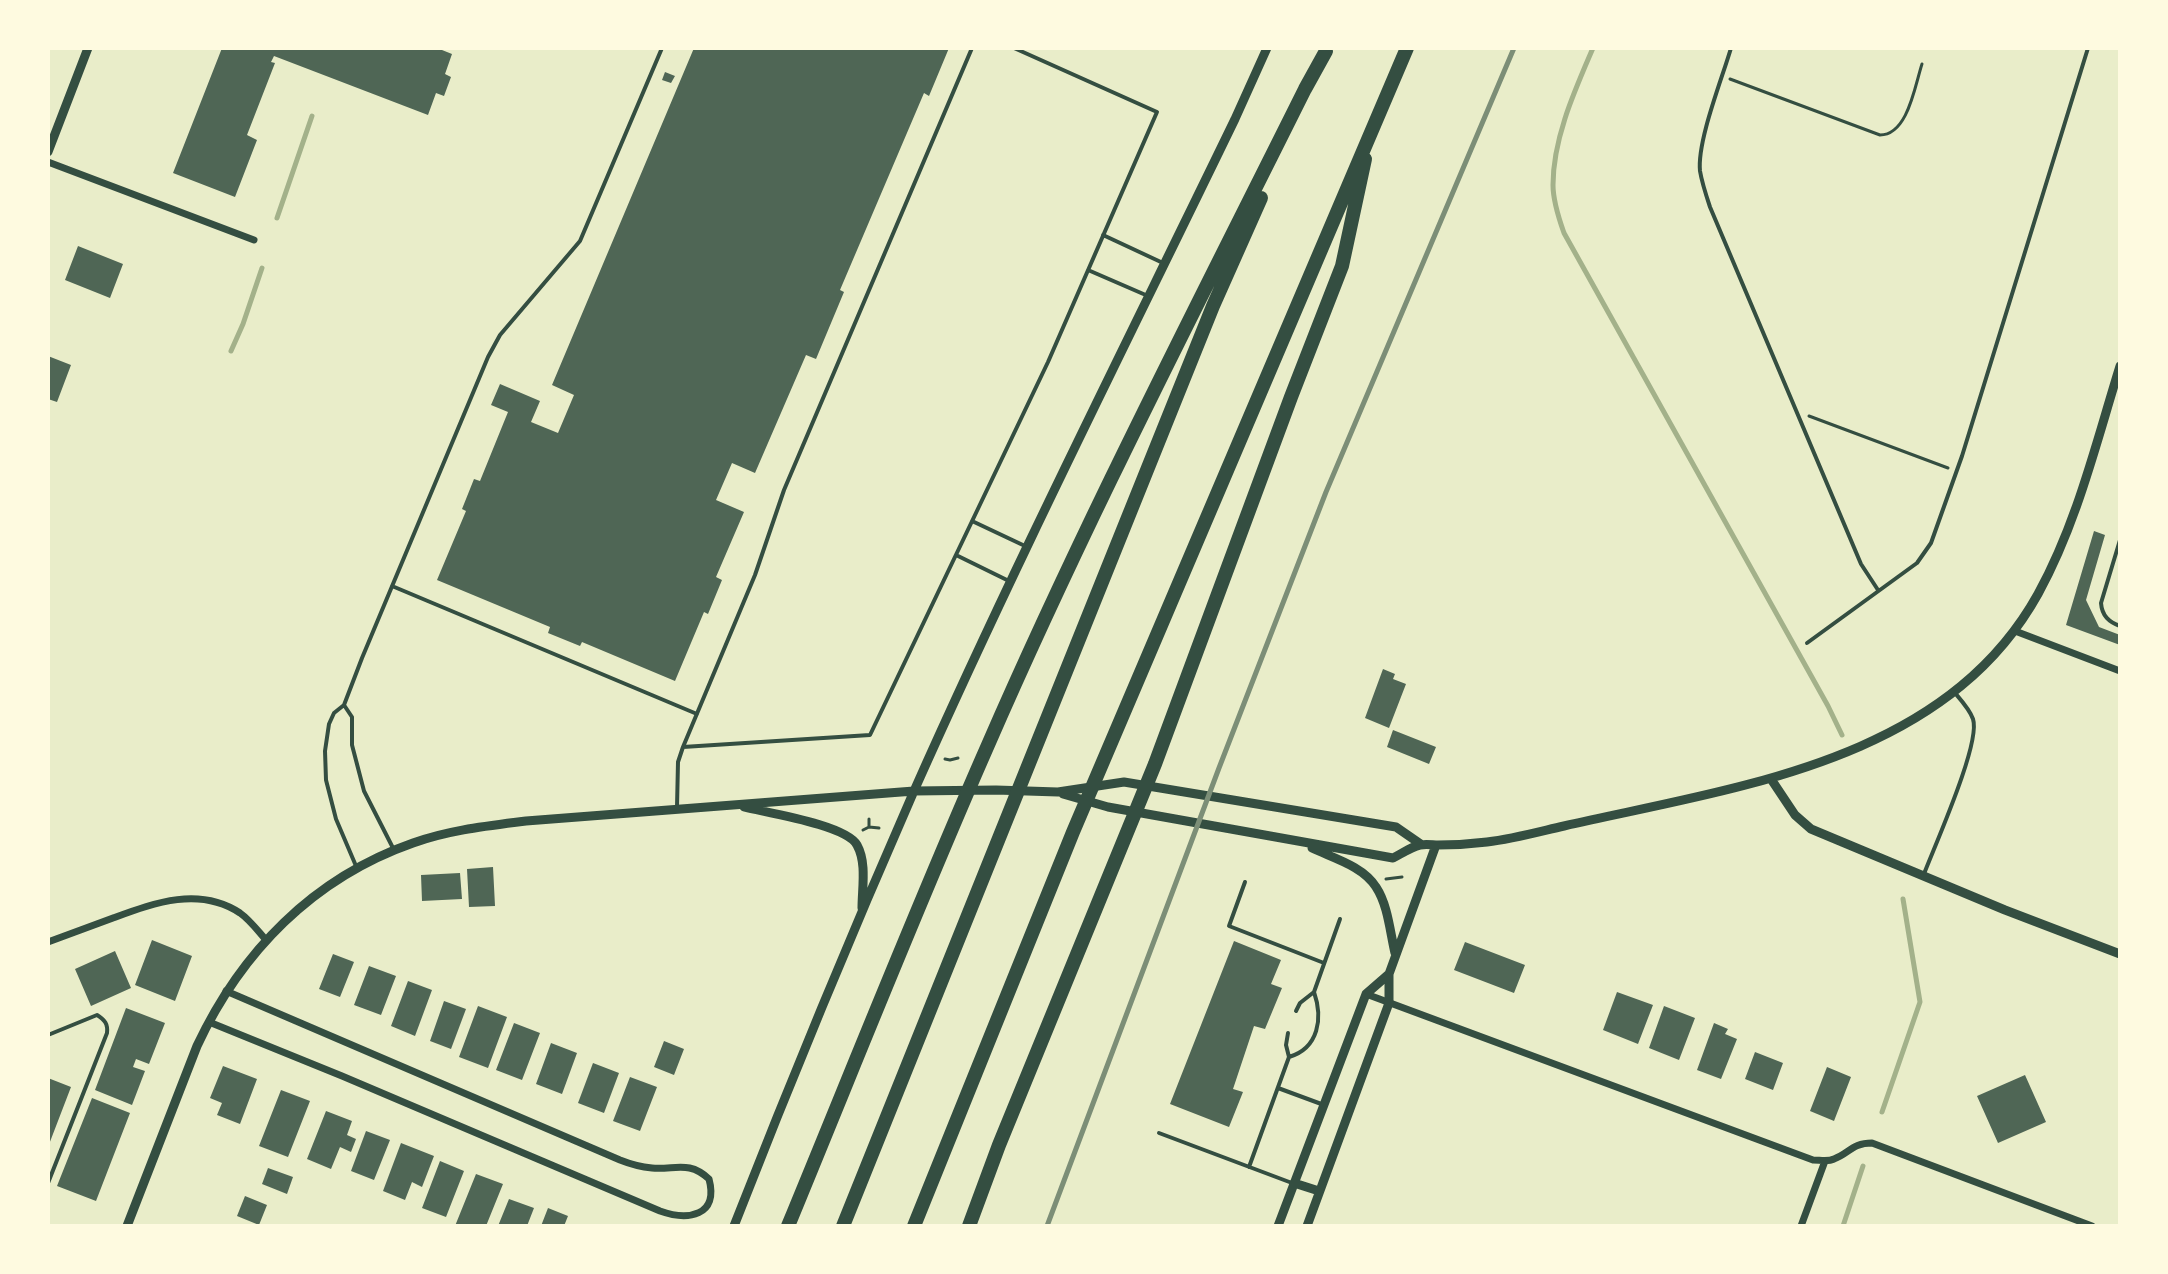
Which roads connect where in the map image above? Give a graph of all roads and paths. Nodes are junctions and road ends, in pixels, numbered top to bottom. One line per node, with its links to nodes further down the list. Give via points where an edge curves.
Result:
1 (88, 48): 13 (street)
2 (662, 48): 28 (lane, via 585,232 494,346)
3 (972, 48): 36 (lane, via 784,490)
4 (1014, 48): 15 (lane, via 1157,112)
5 (1267, 48): 17 (street)
6 (1407, 48): 12 (highway)
7 (1731, 48): 11 (lane)
8 (2088, 48): 22 (lane)
9 (1327, 50): 87 (highway, via 1048,612 951,830); 88 (highway, via 1213,306)
10 (1922, 64): 11 (path, via 1906,115 1888,135)
11 (1723, 76): 21 (lane, via 1701,150 1702,182)
12 (1371, 128): 89 (highway, via 1073,832); 90 (highway, via 1342,266 1155,764)
13 (48, 152)
14 (48, 162): 16 (street)
15 (1103, 235): 17 (lane); 18 (lane)
16 (254, 240)
17 (1165, 264): 19 (street)
18 (1088, 270): 19 (lane); 23 (lane)
19 (1149, 296): 25 (street)
20 (2120, 366): 31 (street, via 2070,525)
21 (1798, 412): 22 (path); 29 (lane, via 1861,564)
22 (1957, 471): 29 (lane, via 1927,550)
23 (972, 521): 25 (lane); 26 (lane)
24 (2120, 540): 30 (lane, via 2101,603 2102,613)
25 (1027, 547): 27 (street)
26 (956, 555): 27 (lane); 37 (lane, via 870,735)
27 (1011, 582): 41 (street)
28 (392, 586): 35 (lane); 36 (lane)
29 (1878, 590): 32 (lane)
30 (2120, 626)
31 (2015, 631): 33 (street); 34 (street)
32 (1807, 643)
33 (2120, 671)
34 (1954, 691): 40 (street, via 1856,750); 56 (lane, via 1973,719 1974,735)
35 (344, 705): 52 (lane, via 352,717 352,745 364,791); 53 (lane, via 329,724 326,780)
36 (697, 714): 37 (lane)
37 (683, 747): 44 (lane)
38 (958, 758): 39 (path)
39 (948, 762)
40 (1771, 779): 51 (street, via 1508,838); 56 (street, via 1811,829)
41 (914, 791): 42 (street); 43 (street); 60 (street)
42 (1058, 792): 49 (street, via 1108,807); 50 (street, via 1124,782 1396,827)
43 (733, 805): 44 (street); 60 (street, via 818,824 853,839 863,865)
44 (677, 809): 52 (street, via 489,825)
45 (869, 819): 46 (path)
46 (869, 827): 47 (path); 48 (path)
47 (879, 828)
48 (858, 832)
49 (1294, 841): 50 (street, via 1393,858); 65 (street, via 1372,881)
50 (1422, 845): 51 (street)
51 (1436, 845): 65 (street)
52 (394, 850): 53 (street)
53 (357, 869): 62 (street, via 314,896)
54 (1396, 870): 57 (path)
55 (1402, 877): 57 (path)
56 (1923, 877): 64 (street)
57 (1393, 878): 58 (path)
58 (1383, 880)
59 (1245, 882): 66 (lane, via 1229,926)
60 (862, 915): 86 (street)
61 (1340, 919): 66 (lane)
62 (266, 940): 63 (street, via 231,908 184,898 145,906); 68 (street)
63 (48, 942)
64 (2120, 954)
65 (1396, 955): 67 (street)
66 (1324, 963): 69 (lane)
67 (1389, 974): 70 (street); 71 (street)
68 (226, 991): 73 (street); 73 (street, via 620,1160 652,1168 694,1168 709,1179 709,1201 692,1216 669,1215)
69 (1314, 992): 72 (lane); 76 (lane, via 1319,1022 1311,1043)
70 (1366, 994): 71 (street); 78 (street)
71 (1389, 1003): 80 (street); 84 (street)
72 (1296, 1011)
73 (209, 1022): 85 (street)
74 (1288, 1033): 76 (lane)
75 (48, 1035): 82 (lane, via 97,1015 107,1026)
76 (1289, 1057): 77 (lane)
77 (1278, 1088): 78 (lane); 81 (lane)
78 (1324, 1105): 83 (street)
79 (1159, 1133): 81 (lane)
80 (1825, 1161): 93 (street); 94 (street, via 1872,1143)
81 (1249, 1167): 83 (lane)
82 (48, 1183)
83 (1294, 1183): 84 (street); 91 (street)
84 (1319, 1191): 92 (street)
85 (127, 1226)
86 (734, 1226)
87 (788, 1226)
88 (843, 1226)
89 (914, 1226)
90 (969, 1226)
91 (1278, 1226)
92 (1307, 1226)
93 (1801, 1226)
94 (2092, 1226)

